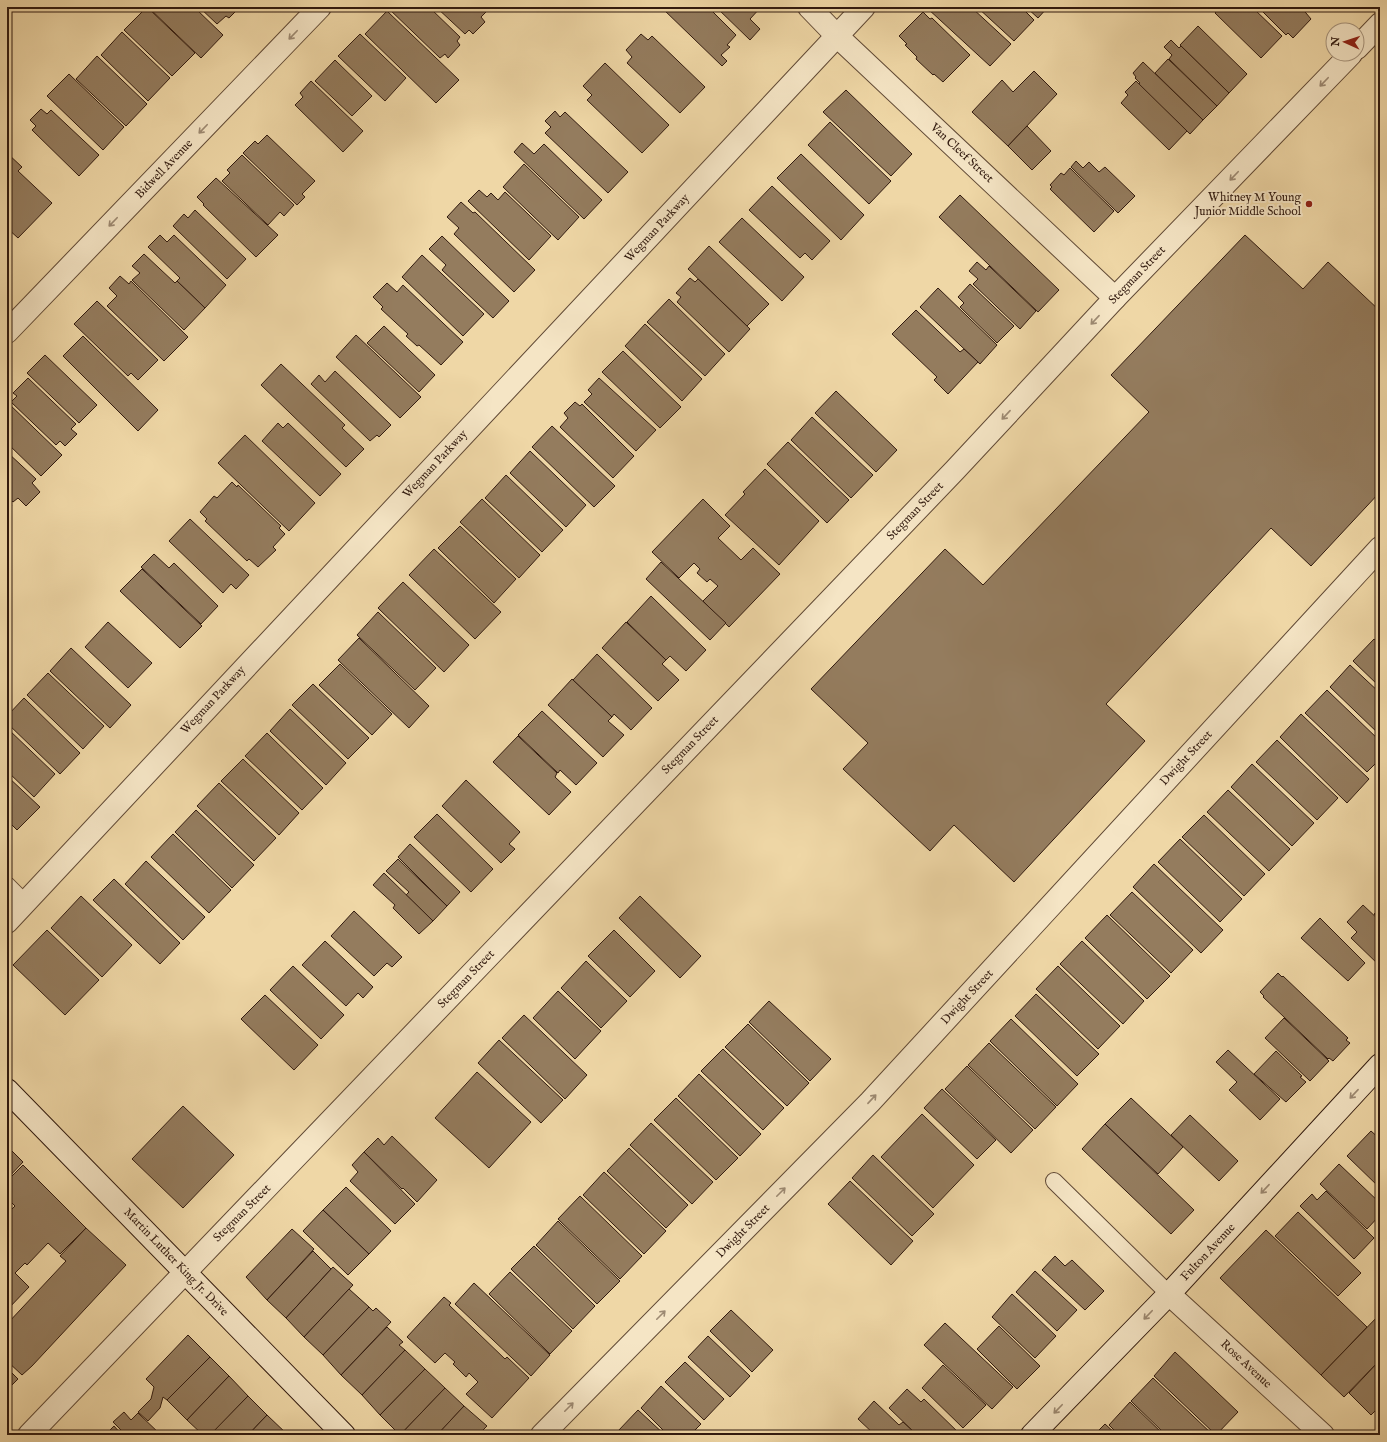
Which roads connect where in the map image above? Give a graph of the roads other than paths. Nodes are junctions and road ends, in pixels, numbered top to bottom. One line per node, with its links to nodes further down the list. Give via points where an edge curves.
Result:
1 (320, 7): 9 (street, Bidwell Avenue, one-way to 9)
2 (809, 7): 5 (street, Van Cleef Street)
3 (864, 7): 5 (street, Wegman Parkway)
4 (1380, 24): 6 (street)
5 (837, 36): 8 (street, Van Cleef Street); 12 (street, Wegman Parkway)
6 (1365, 40)
7 (1343, 62): 8 (street, Stegman Street, one-way to 8)
8 (1115, 298): 17 (street, Stegman Street, one-way to 17, via 955,470)
9 (7, 332)
10 (1380, 549): 21 (street, Dwight Street, one-way to 10, via 870,1102)
11 (7, 885): 12 (lane)
12 (25, 903): 13 (street, Wegman Parkway)
13 (7, 922)
14 (1380, 1065): 18 (street, Fulton Avenue, one-way to 18)
15 (7, 1090): 17 (street, Martin Luther King Jr. Drive)
16 (1054, 1181): 18 (lane)
17 (185, 1271): 19 (street, Stegman Street); 20 (street, Martin Luther King Jr. Drive)
18 (1169, 1294): 22 (street, Fulton Avenue, one-way to 22); 23 (street, Rose Avenue)
19 (29, 1435)
20 (344, 1435)
21 (542, 1435)
22 (1032, 1435)
23 (1323, 1435)

